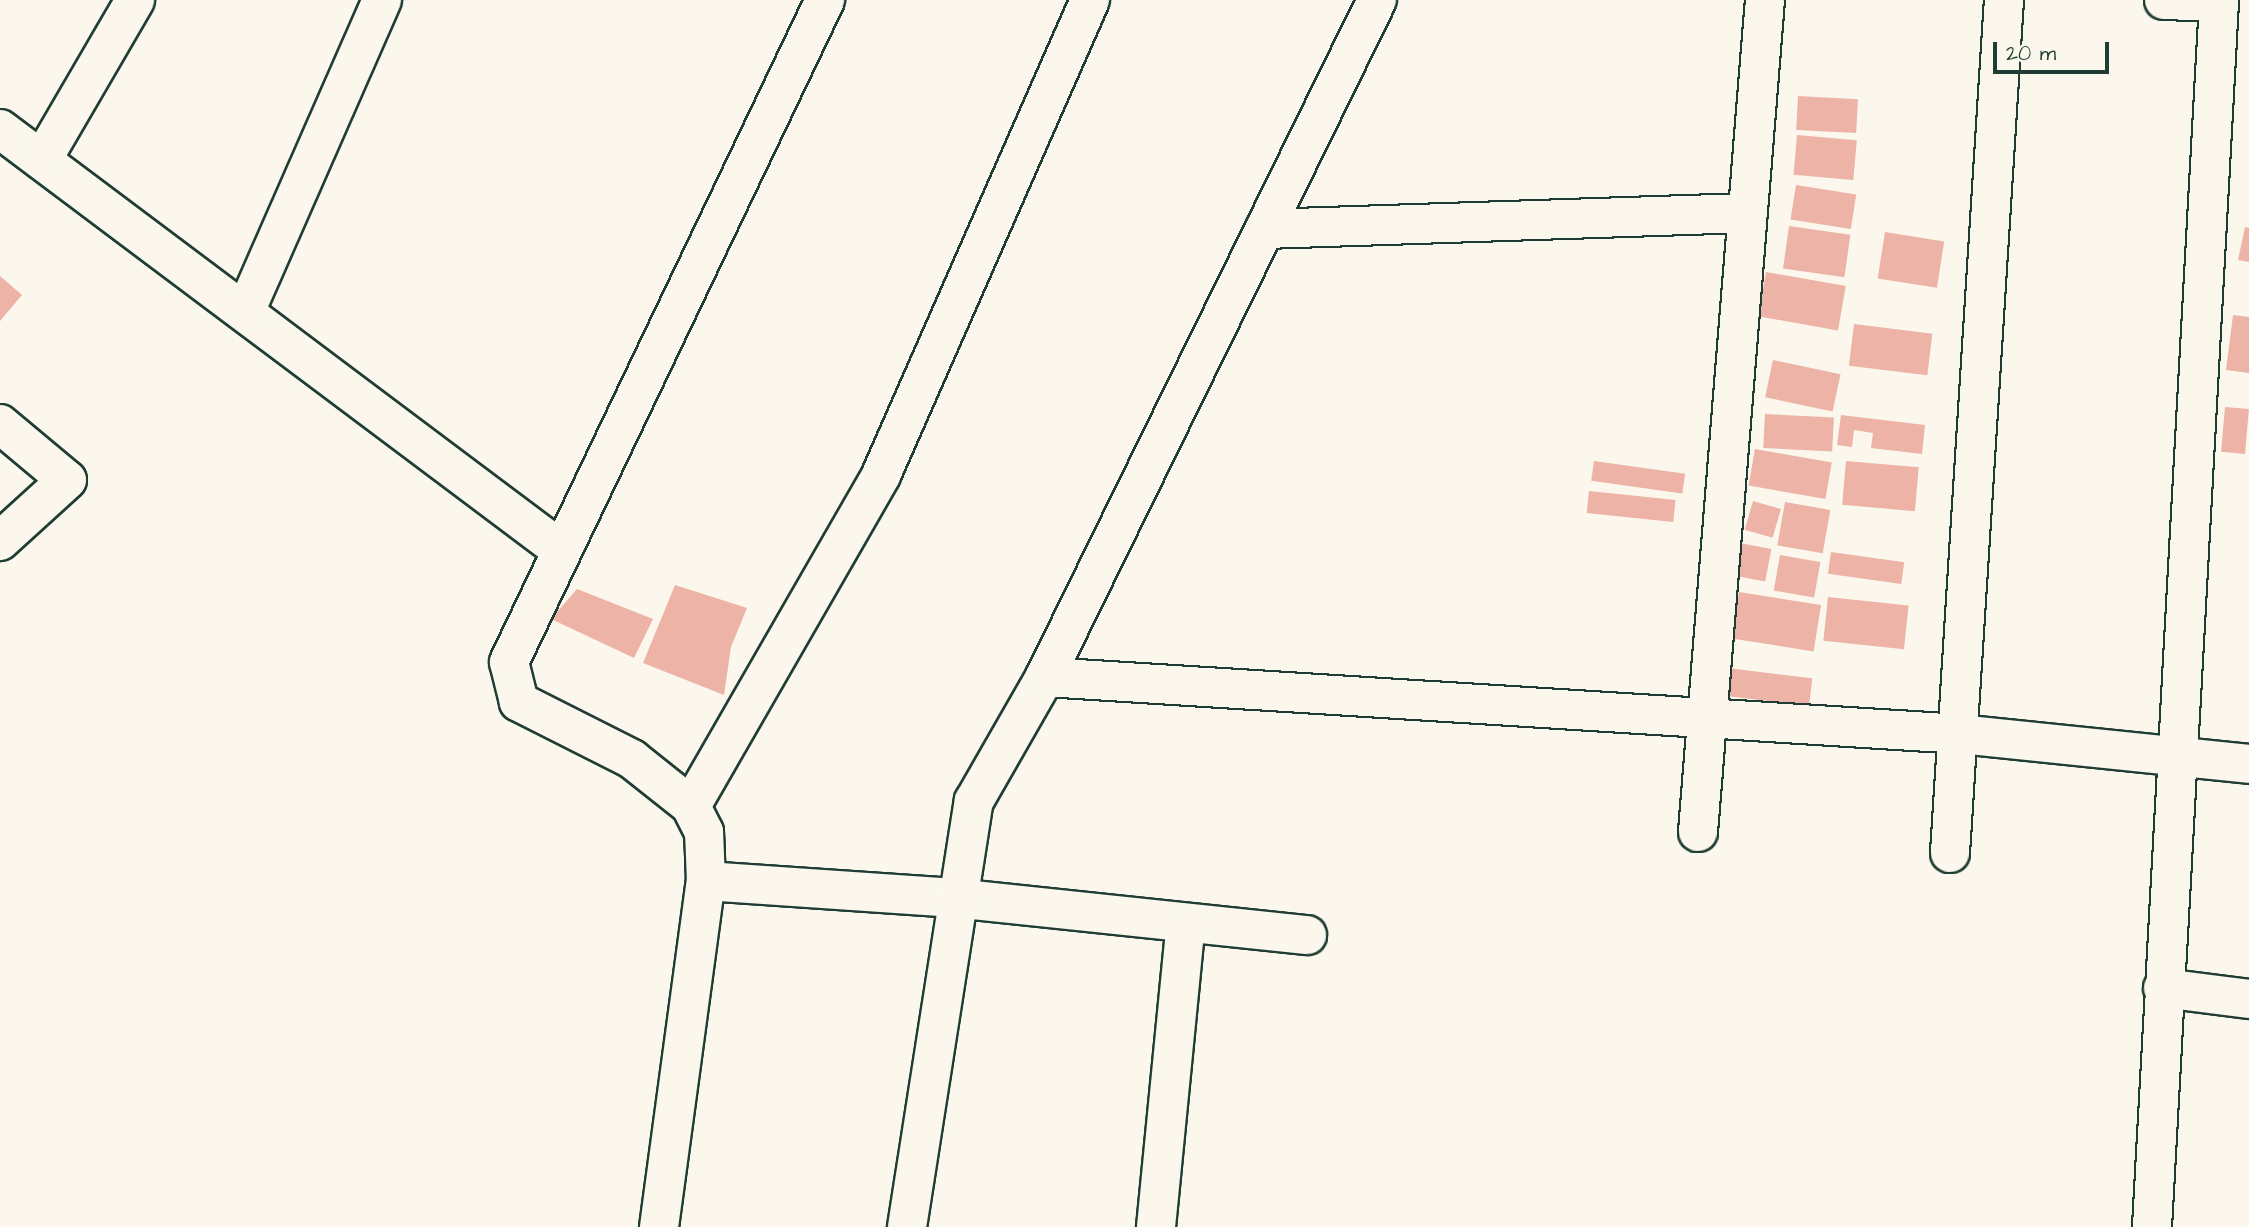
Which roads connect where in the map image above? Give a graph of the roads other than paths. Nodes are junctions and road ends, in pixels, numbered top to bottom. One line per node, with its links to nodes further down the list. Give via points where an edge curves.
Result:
1 (135, 0): 11 (street)
2 (382, 0): 14 (street)
3 (825, 0): 17 (street)
4 (1090, 0): 23 (street, via 881,475)
5 (1377, 0): 13 (street)
6 (1765, 0): 12 (street)
7 (2004, 0): 20 (street)
8 (2164, 0): 9 (street)
9 (2219, 1): 21 (street)
10 (0, 130): 11 (street)
11 (42, 160): 14 (street)
12 (1748, 213): 13 (street); 19 (street)
13 (1265, 229): 18 (street)
14 (245, 312): 17 (street)
15 (0, 424): 16 (street, via 67,480 63,491)
16 (0, 541)
17 (561, 550): 23 (street, via 513,649 513,694 528,710 618,749)
18 (1045, 677): 19 (street); 27 (street, via 974,802)
19 (1707, 718): 20 (street); 24 (street)
20 (1959, 734): 21 (street); 25 (street)
21 (2180, 759): 22 (street); 30 (street)
22 (2249, 764)
23 (691, 806): 26 (street, via 704,832)
24 (1698, 832)
25 (1950, 853)
26 (706, 881): 27 (street); 32 (street)
27 (954, 898): 28 (street); 33 (street)
28 (1186, 922): 29 (street); 34 (street)
29 (1307, 935)
30 (2163, 988): 31 (street); 35 (street)
31 (2249, 999)
32 (659, 1227)
33 (907, 1227)
34 (1156, 1227)
35 (2152, 1227)

